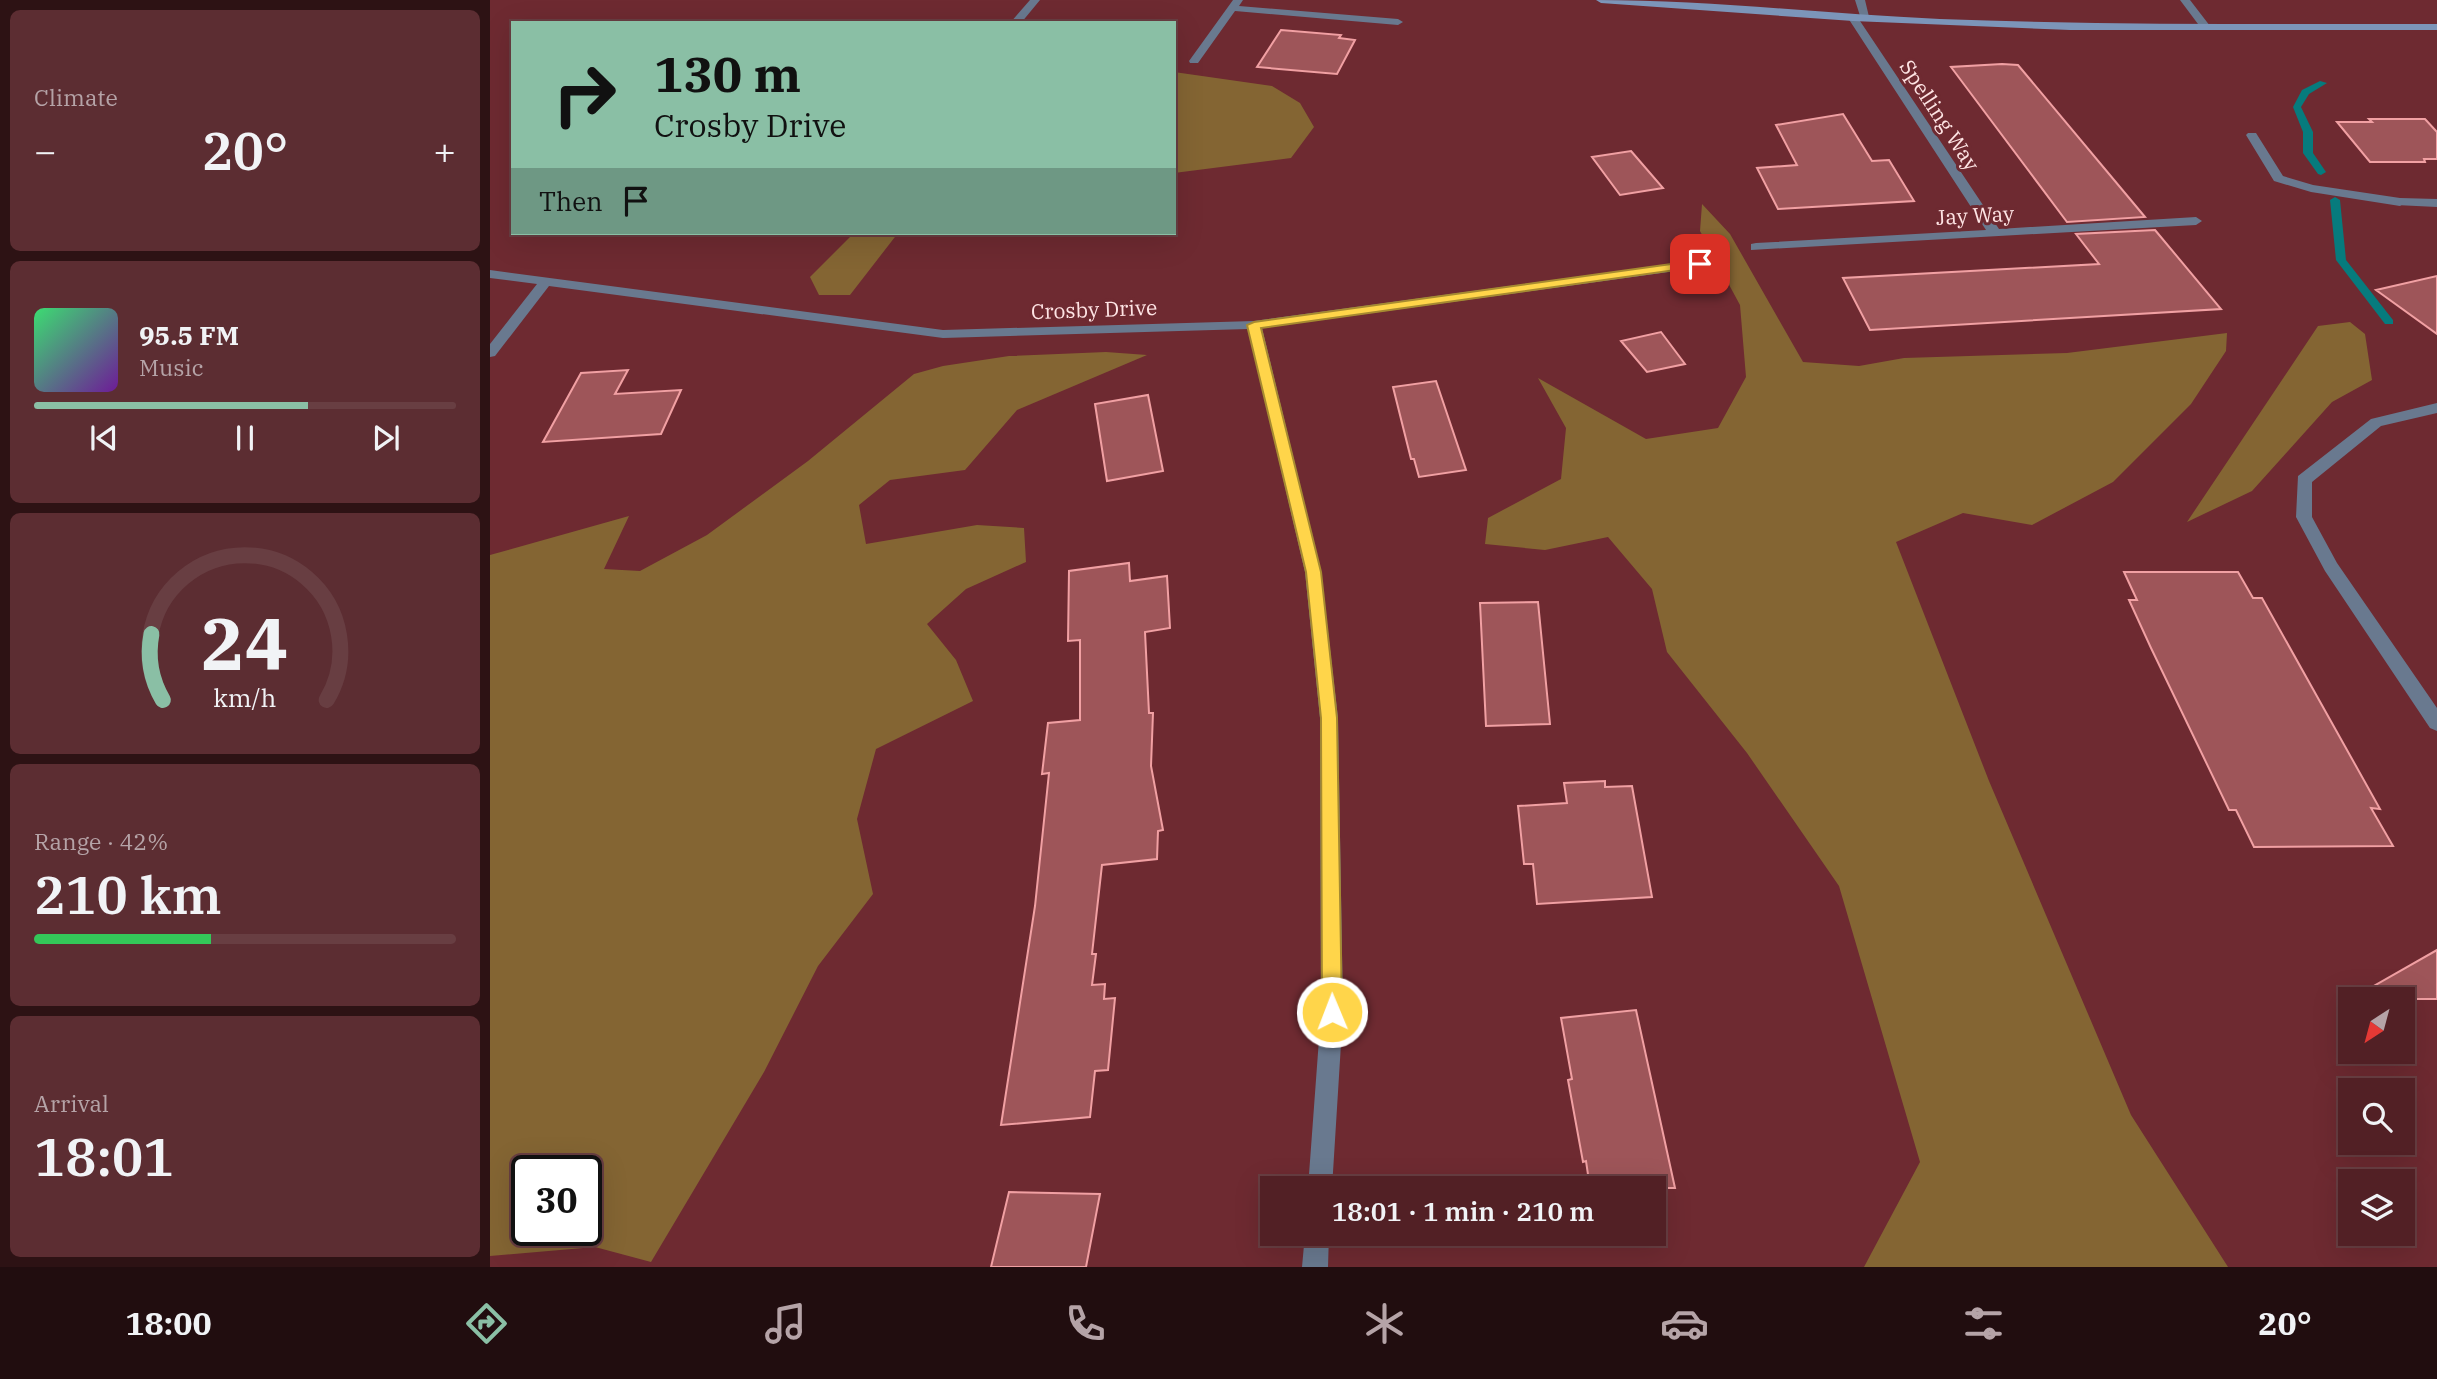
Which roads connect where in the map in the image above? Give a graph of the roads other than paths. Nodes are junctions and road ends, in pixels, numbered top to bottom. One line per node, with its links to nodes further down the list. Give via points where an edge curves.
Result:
1 (1035, 0): 7 (street)
2 (1601, 0): 6 (main road)
3 (1860, 0): 6 (street, Spelling Way)
4 (2185, 0): 9 (street)
5 (1235, 4): 8 (street); 11 (street)
6 (1859, 19): 9 (main road, via 2070,27); 15 (street, Spelling Way)
7 (1017, 21)
8 (1398, 22)
9 (2205, 26): 10 (main road)
10 (2436, 28)
11 (1195, 61)
12 (2252, 135): 13 (street, via 2278,178 2400,202)
13 (2437, 203)
14 (2196, 221): 15 (street, Jay Way)
15 (1995, 233): 16 (street, Jay Way)
16 (1756, 247)
17 (1700, 264): 20 (street, Crosby Drive)
18 (490, 274): 19 (street, Crosby Drive)
19 (546, 281): 20 (street, Crosby Drive, via 943,334); 21 (street)
20 (1254, 325): 24 (street, via 1313,572 1329,718 1332,1012)
21 (490, 353)
22 (2437, 408): 23 (street, via 2376,422 2305,480 2304,517 2331,567)
23 (2437, 723)
24 (1321, 1176)
25 (1316, 1246): 26 (street)
26 (1315, 1267)

